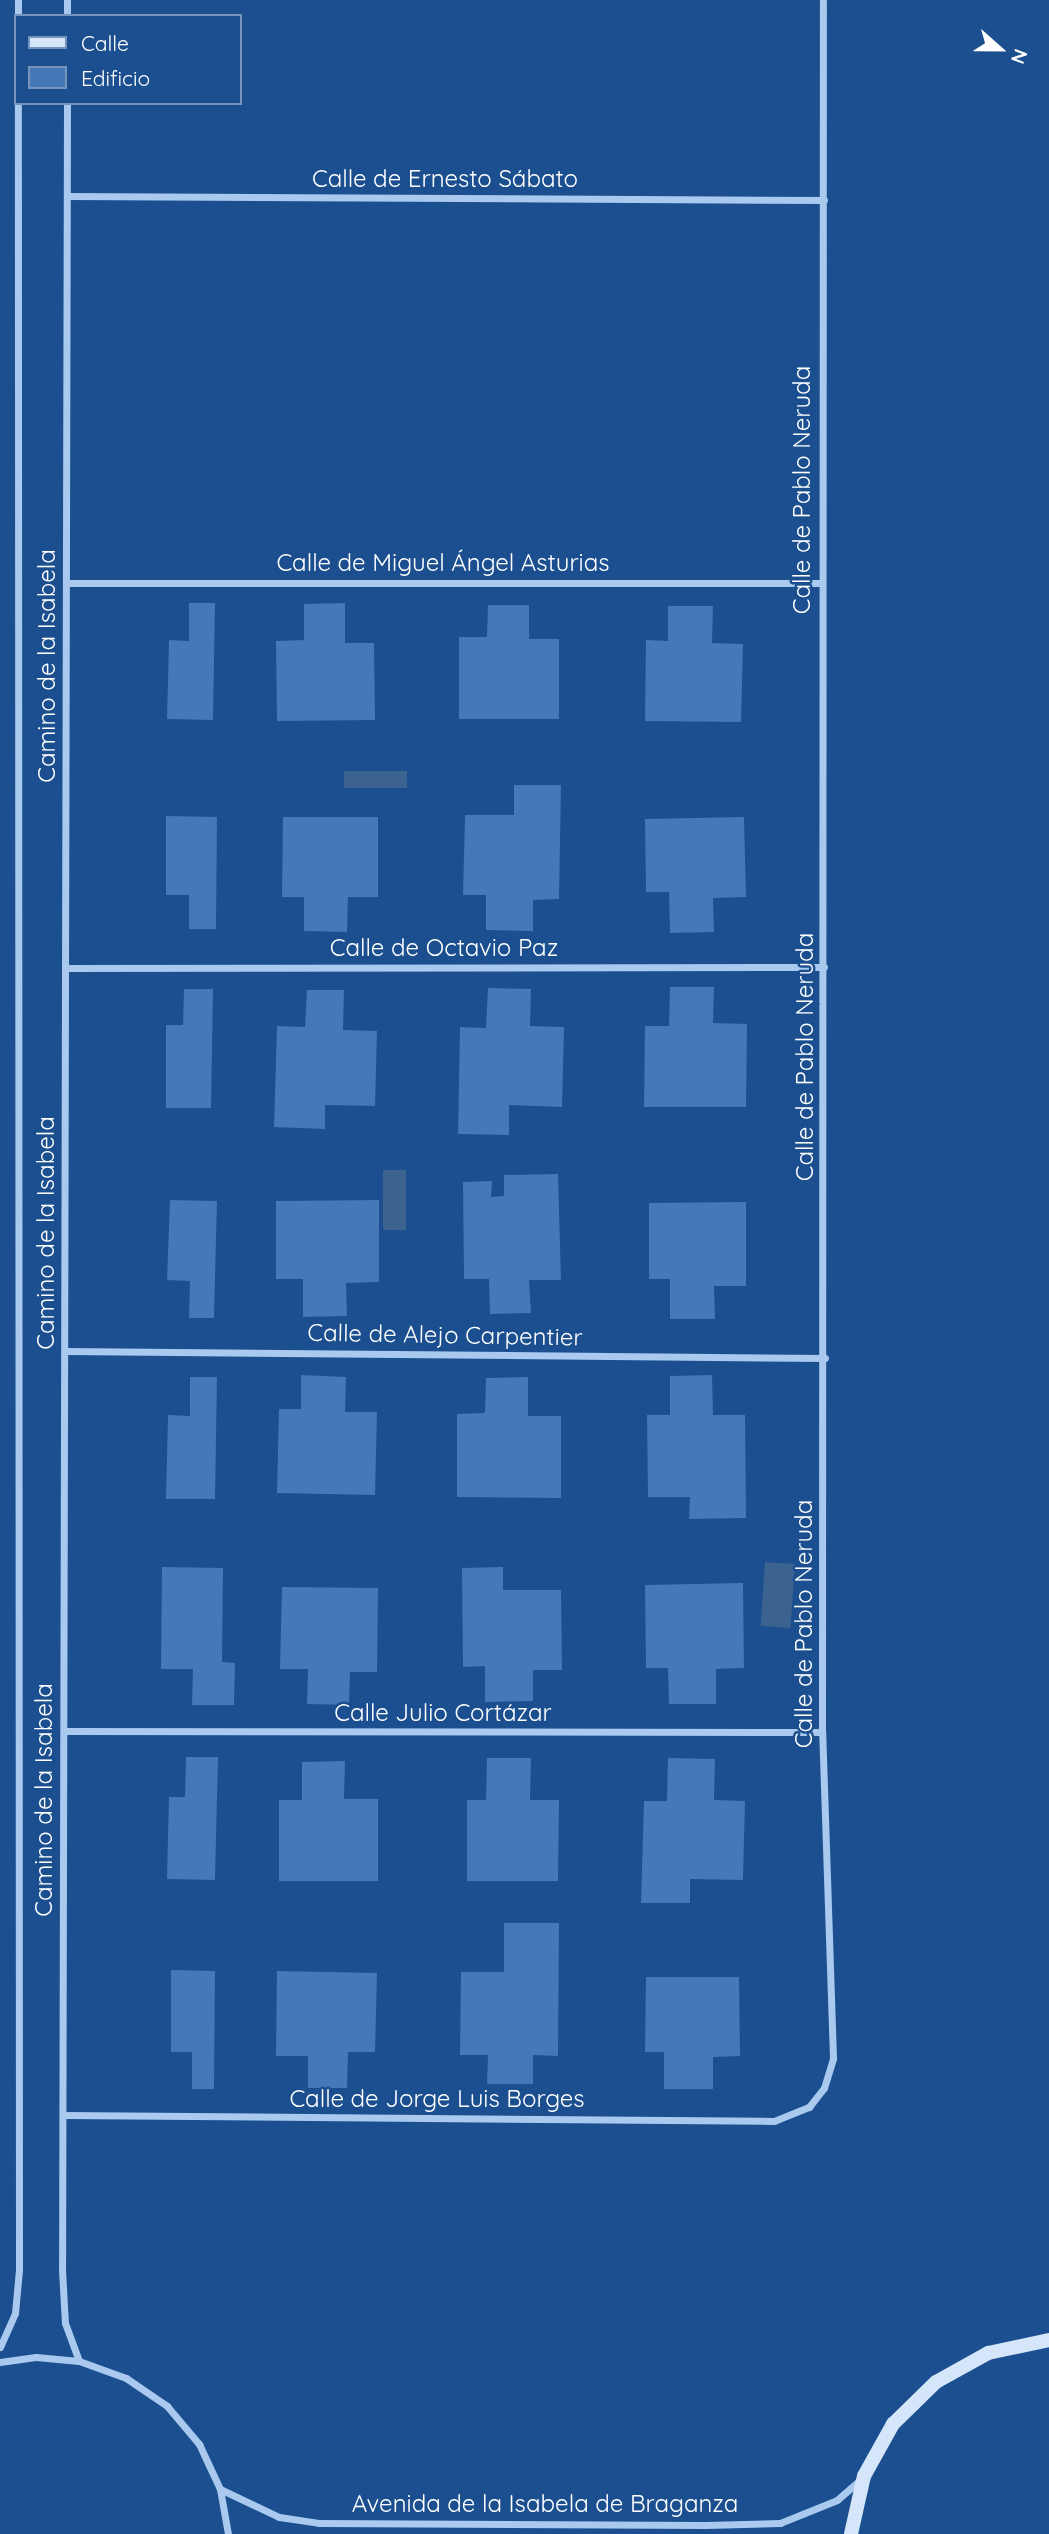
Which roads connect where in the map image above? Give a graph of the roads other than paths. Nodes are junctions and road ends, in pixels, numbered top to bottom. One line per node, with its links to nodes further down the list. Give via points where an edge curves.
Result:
1 (823, 0): 5 (street, Calle de Pablo Neruda)
2 (18, 105): 17 (street, Camino de la Isabela, via 19,2270 15,2313)
3 (67, 105): 4 (street, Camino de la Isabela)
4 (67, 196): 5 (street, Calle de Ernesto Sábato); 6 (street, Camino de la Isabela)
5 (824, 200): 7 (street, Calle de Pablo Neruda)
6 (66, 583): 7 (street, Calle de Miguel Ángel Asturias); 9 (street, Camino de la Isabela)
7 (820, 583): 8 (street, Calle de Pablo Neruda)
8 (824, 967): 9 (street, Calle de Octavio Paz); 11 (street, Calle de Pablo Neruda)
9 (65, 968): 10 (street, Camino de la Isabela)
10 (65, 1350): 11 (street, Calle de Alejo Carpentier); 12 (street, Camino de la Isabela)
11 (825, 1359): 13 (street, Calle de Pablo Neruda)
12 (64, 1731): 13 (street, Calle Julio Cortázar); 15 (street, Camino de la Isabela)
13 (822, 1732): 14 (street, Calle de Pablo Neruda, via 833,2058 824,2088)
14 (809, 2107): 15 (street, Calle de Jorge Luis Borges, via 774,2121)
15 (62, 2115): 18 (street, Camino de la Isabela, via 65,2323)
16 (1048, 2339): 20 (main road, via 988,2353 936,2382 893,2424)
17 (0, 2347)
18 (79, 2361): 19 (street, via 36,2357); 21 (street, via 126,2378 167,2406 199,2444)
19 (0, 2362)
20 (864, 2476): 21 (street, Avenida de la Isabela de Braganza, via 837,2500 780,2523 706,2525 319,2523 279,2517); 23 (main road)
21 (220, 2489): 22 (street)
22 (228, 2534)
23 (851, 2534)

